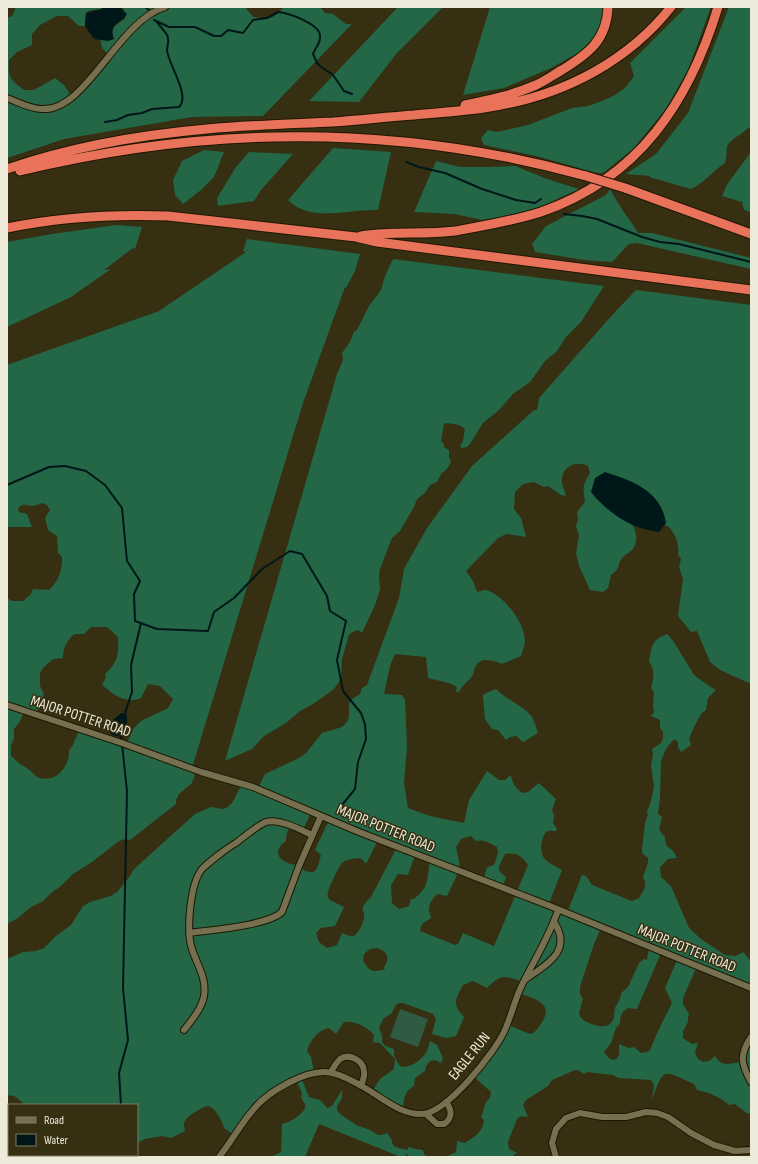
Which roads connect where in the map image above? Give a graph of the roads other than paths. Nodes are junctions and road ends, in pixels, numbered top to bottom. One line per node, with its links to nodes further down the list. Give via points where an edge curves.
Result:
1 (165, 7): 5 (street, via 141,20 90,80 61,105 43,110)
2 (608, 7): 6 (highway, via 605,29 588,52 537,84 488,100)
3 (671, 7): 6 (highway, via 650,31 626,51 600,69 571,83 531,98 501,105)
4 (718, 7): 11 (highway, via 700,60 668,116 633,157 594,186 550,208 509,221 427,234 377,234)
5 (7, 98)
6 (413, 115): 7 (highway, via 165,133 76,150)
7 (7, 169)
8 (7, 174): 10 (highway, bridge, via 98,154 165,144 251,137 379,139 442,146 526,161 586,176)
9 (7, 228): 11 (highway, via 70,218 140,215)
10 (751, 234)
11 (356, 237): 12 (highway, via 377,242)
12 (751, 290)
13 (7, 705): 14 (street, MAJOR POTTER ROAD, via 201,772 253,787)
14 (321, 816): 15 (street); 16 (street, MAJOR POTTER ROAD)
15 (312, 835): 18 (street, via 282,912 277,916 248,924); 18 (street, via 279,822 266,822 229,847 202,869 196,882 189,916)
16 (558, 910): 17 (street, EAGLE RUN); 20 (street, MAJOR POTTER ROAD)
17 (554, 922): 19 (street, EAGLE RUN); 19 (street, via 561,935 559,950 545,966)
18 (189, 933): 21 (street, via 191,948 204,980 204,996 198,1011)
19 (524, 980): 26 (street, EAGLE RUN, via 495,1048)
20 (751, 988)
21 (184, 1030)
22 (751, 1038): 24 (street, via 742,1058)
23 (331, 1072): 25 (street, EAGLE RUN); 25 (street, via 342,1058 353,1058 363,1067); 30 (street, EAGLE RUN, via 307,1075 269,1095 252,1110)
24 (751, 1082)
25 (361, 1086): 27 (street, EAGLE RUN, via 403,1110)
26 (446, 1102): 27 (street, EAGLE RUN); 27 (street, EAGLE RUN, via 451,1113 450,1119 444,1124 437,1124)
27 (426, 1114)
28 (751, 1150): 29 (street)
29 (739, 1154): 31 (street, via 700,1138 661,1114 650,1112 626,1117 602,1117 580,1113 566,1118 556,1129 552,1143)
30 (219, 1157)
31 (556, 1157)

